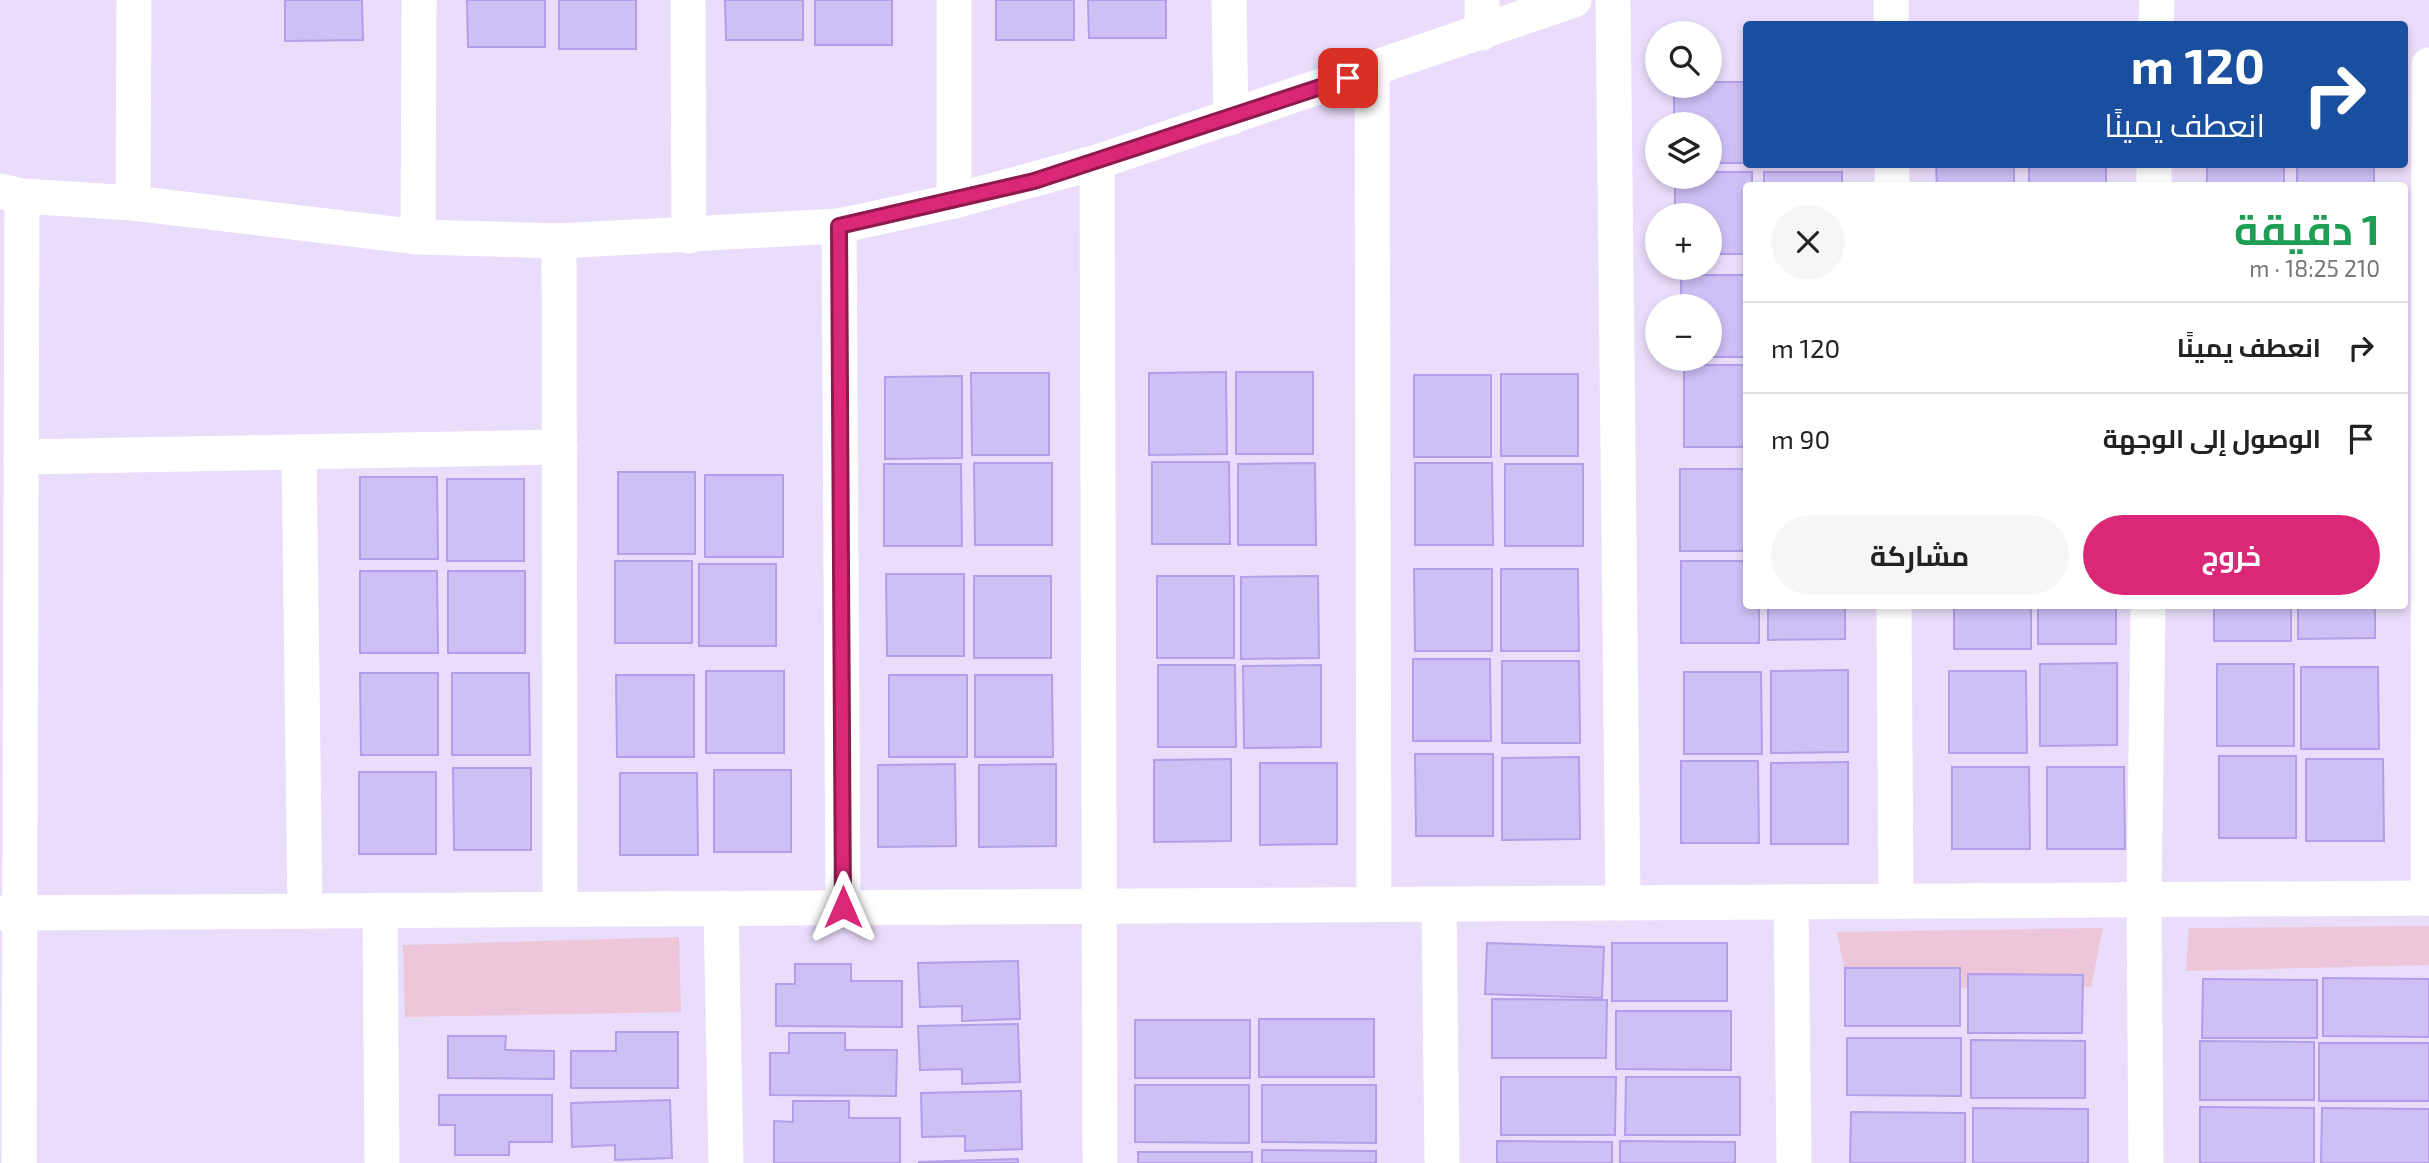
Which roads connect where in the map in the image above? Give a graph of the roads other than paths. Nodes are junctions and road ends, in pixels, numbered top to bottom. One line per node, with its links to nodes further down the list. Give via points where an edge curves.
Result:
1 (134, 0): 19 (street)
2 (419, 0): 22 (street)
3 (688, 0): 21 (street)
4 (954, 0): 18 (street)
5 (1229, 0): 15 (street)
6 (1574, 0): 10 (street)
7 (1613, 0): 33 (street)
8 (1891, 0): 11 (street)
9 (2157, 0): 12 (street)
10 (1482, 17): 14 (street)
11 (1891, 21)
12 (2156, 21)
13 (2429, 65): 29 (street)
14 (1372, 70): 15 (street); 34 (street)
15 (1231, 118): 16 (street)
16 (1097, 162): 18 (street); 36 (street)
17 (11, 193): 19 (street); 26 (street)
18 (954, 201): 20 (street)
19 (133, 202): 22 (street)
20 (839, 226): 21 (street); 37 (street)
21 (689, 236): 23 (street)
22 (418, 237): 23 (street)
23 (559, 241): 24 (street)
24 (560, 447): 25 (street); 39 (street)
25 (299, 452): 26 (street); 40 (street)
26 (21, 457): 42 (street)
27 (1894, 609): 31 (street)
28 (2148, 609): 30 (street)
29 (2428, 898): 30 (street)
30 (2144, 900): 31 (street); 49 (street)
31 (1896, 901): 32 (street)
32 (1791, 902): 33 (street); 48 (street)
33 (1623, 903): 35 (street)
34 (1374, 904): 35 (street); 36 (street)
35 (1439, 904): 47 (street)
36 (1098, 906): 37 (street); 46 (street)
37 (843, 907): 38 (street)
38 (721, 908): 39 (street); 45 (street)
39 (561, 909): 41 (street)
40 (305, 911): 41 (street); 42 (street)
41 (380, 911): 44 (street)
42 (10, 912): 43 (street)
43 (19, 1163)
44 (382, 1163)
45 (726, 1163)
46 (1100, 1163)
47 (1442, 1163)
48 (1794, 1163)
49 (2146, 1163)

